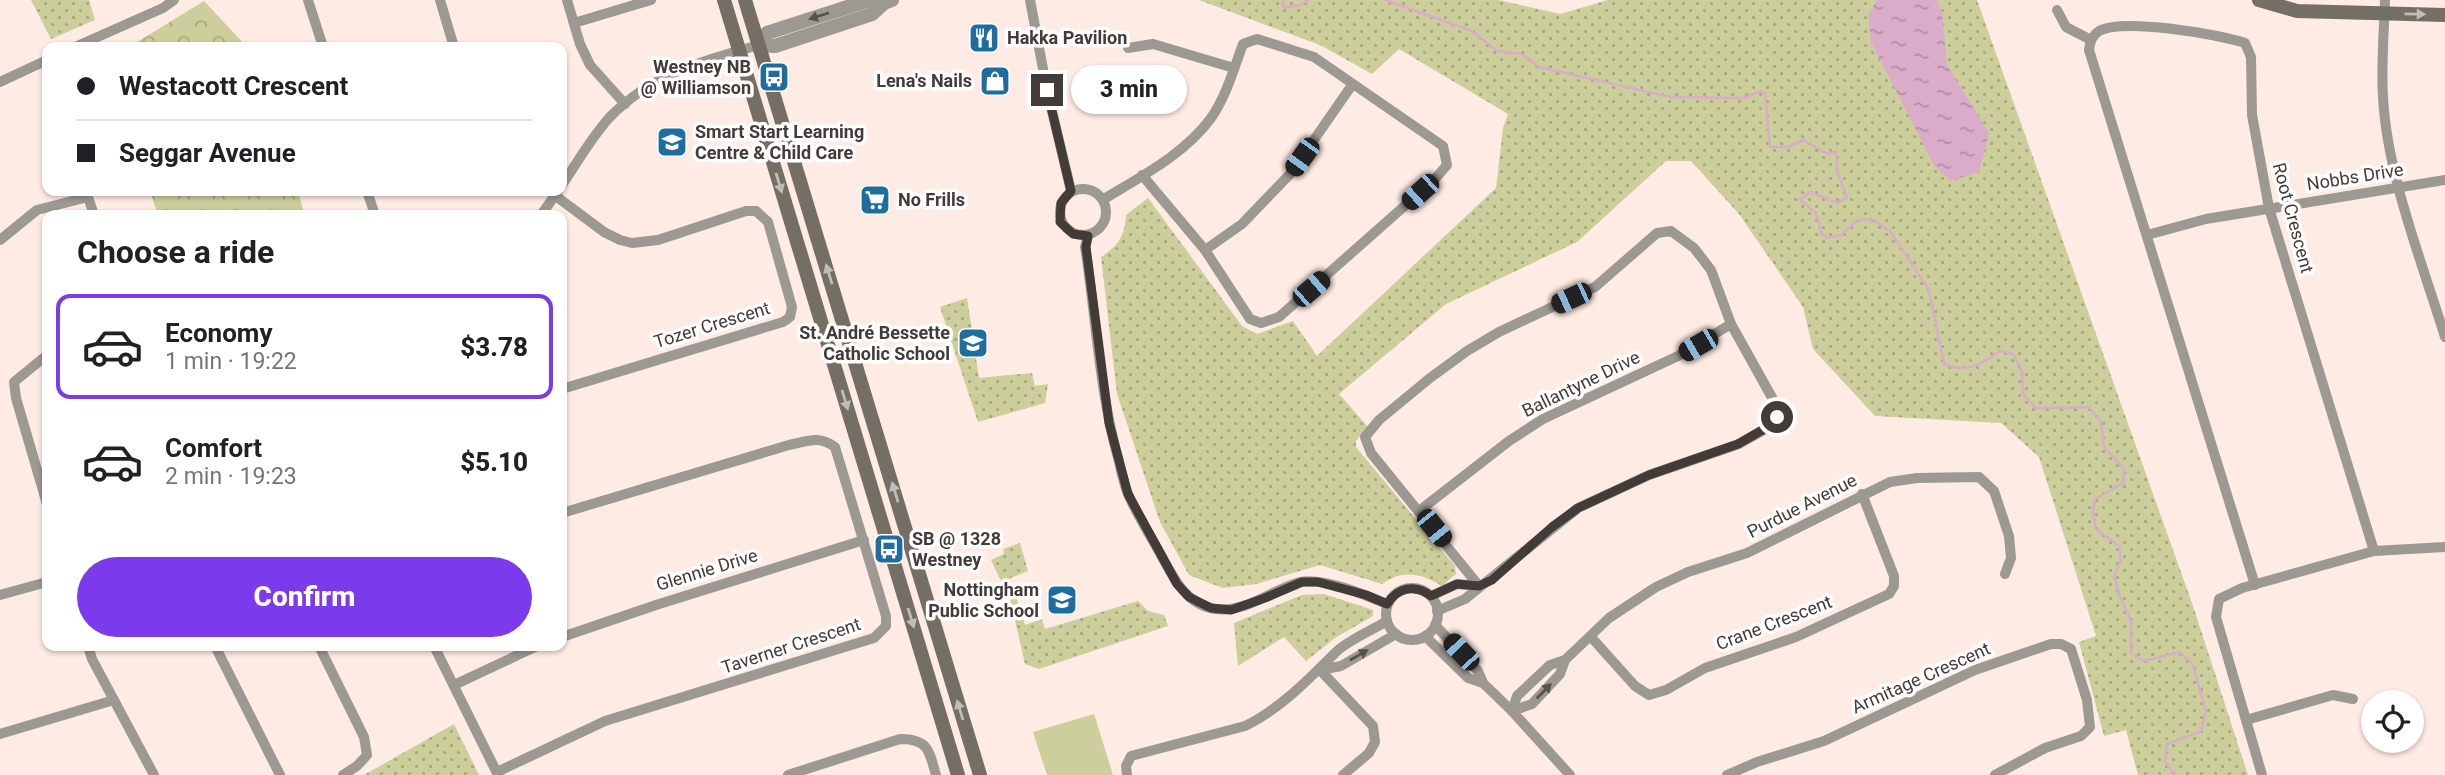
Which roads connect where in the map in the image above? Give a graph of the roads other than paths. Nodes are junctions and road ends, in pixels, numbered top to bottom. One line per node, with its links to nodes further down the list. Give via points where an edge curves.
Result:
1 (174, 0): 11 (street)
2 (308, 0): 18 (street)
3 (440, 0): 19 (street)
4 (567, 0): 15 (street)
5 (651, 0): 15 (street)
6 (724, 0): 22 (main road)
7 (745, 0): 20 (main road)
8 (1030, 0): 32 (street)
9 (2259, 0): 12 (main road, via 2297,11)
10 (888, 1): 20 (street, via 872,14 775,46)
11 (161, 4): 17 (street)
12 (2385, 7): 14 (main road, one-way to 14); 31 (street, via 2383,97)
13 (2057, 10): 16 (street, via 2066,27)
14 (2445, 15)
15 (574, 23): 27 (street, via 590,65)
16 (2091, 40): 36 (street, Root Crescent, via 2099,31 2132,25 2245,43); 37 (street, via 2089,50)
17 (85, 42)
18 (321, 42)
19 (453, 42)
20 (759, 45): 22 (street); 86 (main road, one-way to 20)
21 (1128, 48): 24 (street, via 1153,44)
22 (739, 50): 27 (street, via 659,78); 85 (main road, one-way to 85)
23 (42, 65): 25 (street)
24 (1234, 68): 26 (street, via 1243,44 1257,39 1314,58); 29 (street, via 1211,118 1190,142)
25 (0, 82)
26 (1352, 85): 40 (street, via 1291,173 1242,224); 40 (street, via 1443,146 1447,165 1279,317 1261,323 1251,319)
27 (625, 104): 28 (street)
28 (567, 175)
29 (1142, 175): 35 (street); 40 (street)
30 (2445, 180): 31 (street, Nobbs Drive)
31 (2399, 187): 36 (street, Nobbs Drive); 42 (street)
32 (1071, 191): 35 (street, via 1084,189); 38 (street, via 1061,203 1060,222 1073,234)
33 (81, 196): 39 (street, via 37,210)
34 (563, 196): 44 (street, Tozer Crescent, via 604,232 632,243 658,240 756,211 768,222 792,307 783,322)
35 (1104, 199): 38 (street, via 1105,223)
36 (2269, 208): 37 (street, Nobbs Drive); 51 (street, Root Crescent)
37 (2147, 235): 54 (street)
38 (1088, 236): 58 (street, via 1109,423 1128,494 1177,584 1189,597 1211,608 1231,610 1302,582 1318,582)
39 (0, 240)
40 (1205, 250)
41 (1731, 324): 48 (street, Ballantyne Drive, via 1678,356 1543,419); 48 (street, via 1711,270 1694,248 1671,231 1657,233 1595,287 1499,332 1430,377 1365,437 1371,453); 55 (street, via 1775,403 1777,417 1738,444 1649,475 1578,508)
42 (2444, 330)
43 (42, 359): 45 (street, via 14,382)
44 (567, 387)
45 (42, 487)
46 (1862, 494): 52 (street, Purdue Avenue, via 1890,482 1917,478 1979,477 1994,491 2009,536 2011,558); 65 (street, Purdue Avenue, via 1747,553 1656,587 1609,618); 65 (street, Crane Crescent, via 1894,576 1889,594 1796,637 1705,668 1649,695 1635,686)
47 (567, 511): 49 (street, Taverner Crescent, via 815,439 835,447)
48 (1419, 511): 55 (street)
49 (864, 540): 63 (street, Glennie Drive); 79 (street, Taverner Crescent, via 886,616 886,625 874,638 606,721)
50 (2445, 547): 51 (street)
51 (2374, 551): 54 (street)
52 (2005, 574)
53 (42, 583): 56 (street)
54 (2255, 585): 77 (street, via 2219,599 2216,617)
55 (1479, 586): 57 (street, via 1457,584); 59 (street, via 1465,599)
56 (0, 595)
57 (1431, 596): 58 (street, via 1407,588); 59 (street)
58 (1387, 604): 60 (street)
59 (1437, 611): 61 (street)
60 (1387, 621): 62 (street); 71 (street, via 1336,652)
61 (1435, 625): 64 (street); 72 (street, via 1478,671)
62 (1395, 634): 64 (street, via 1410,640); 71 (street, one-way to 62, via 1341,666)
63 (567, 635)
64 (1425, 636): 72 (street, via 1468,678)
65 (1591, 637): 76 (street, Purdue Avenue, via 1524,689)
66 (90, 651): 75 (street)
67 (218, 651): 81 (street)
68 (321, 651): 82 (street, via 364,737 367,755)
69 (437, 651): 73 (street)
70 (526, 651): 73 (street)
71 (1320, 670): 87 (street, via 1262,718 1245,726 1131,756); 88 (street, via 1373,726 1376,742)
72 (1483, 683): 76 (street)
73 (454, 685): 79 (street)
74 (2353, 699): 77 (street, via 2333,695)
75 (114, 700): 78 (street); 80 (street)
76 (1512, 711): 89 (street)
77 (2246, 720): 92 (street)
78 (0, 734)
79 (498, 773)
80 (154, 775)
81 (280, 775)
82 (343, 775)
83 (788, 775): 84 (street, via 912,738 928,748)
84 (936, 775)
85 (958, 775)
86 (980, 775)
87 (1127, 775)
88 (1343, 775)
89 (1570, 775)
90 (1727, 775): 91 (street, Armitage Crescent, via 1824,740 1975,670 2051,644 2071,649 2090,727 2081,736 2045,748)
91 (1995, 775)
92 (2262, 775)

